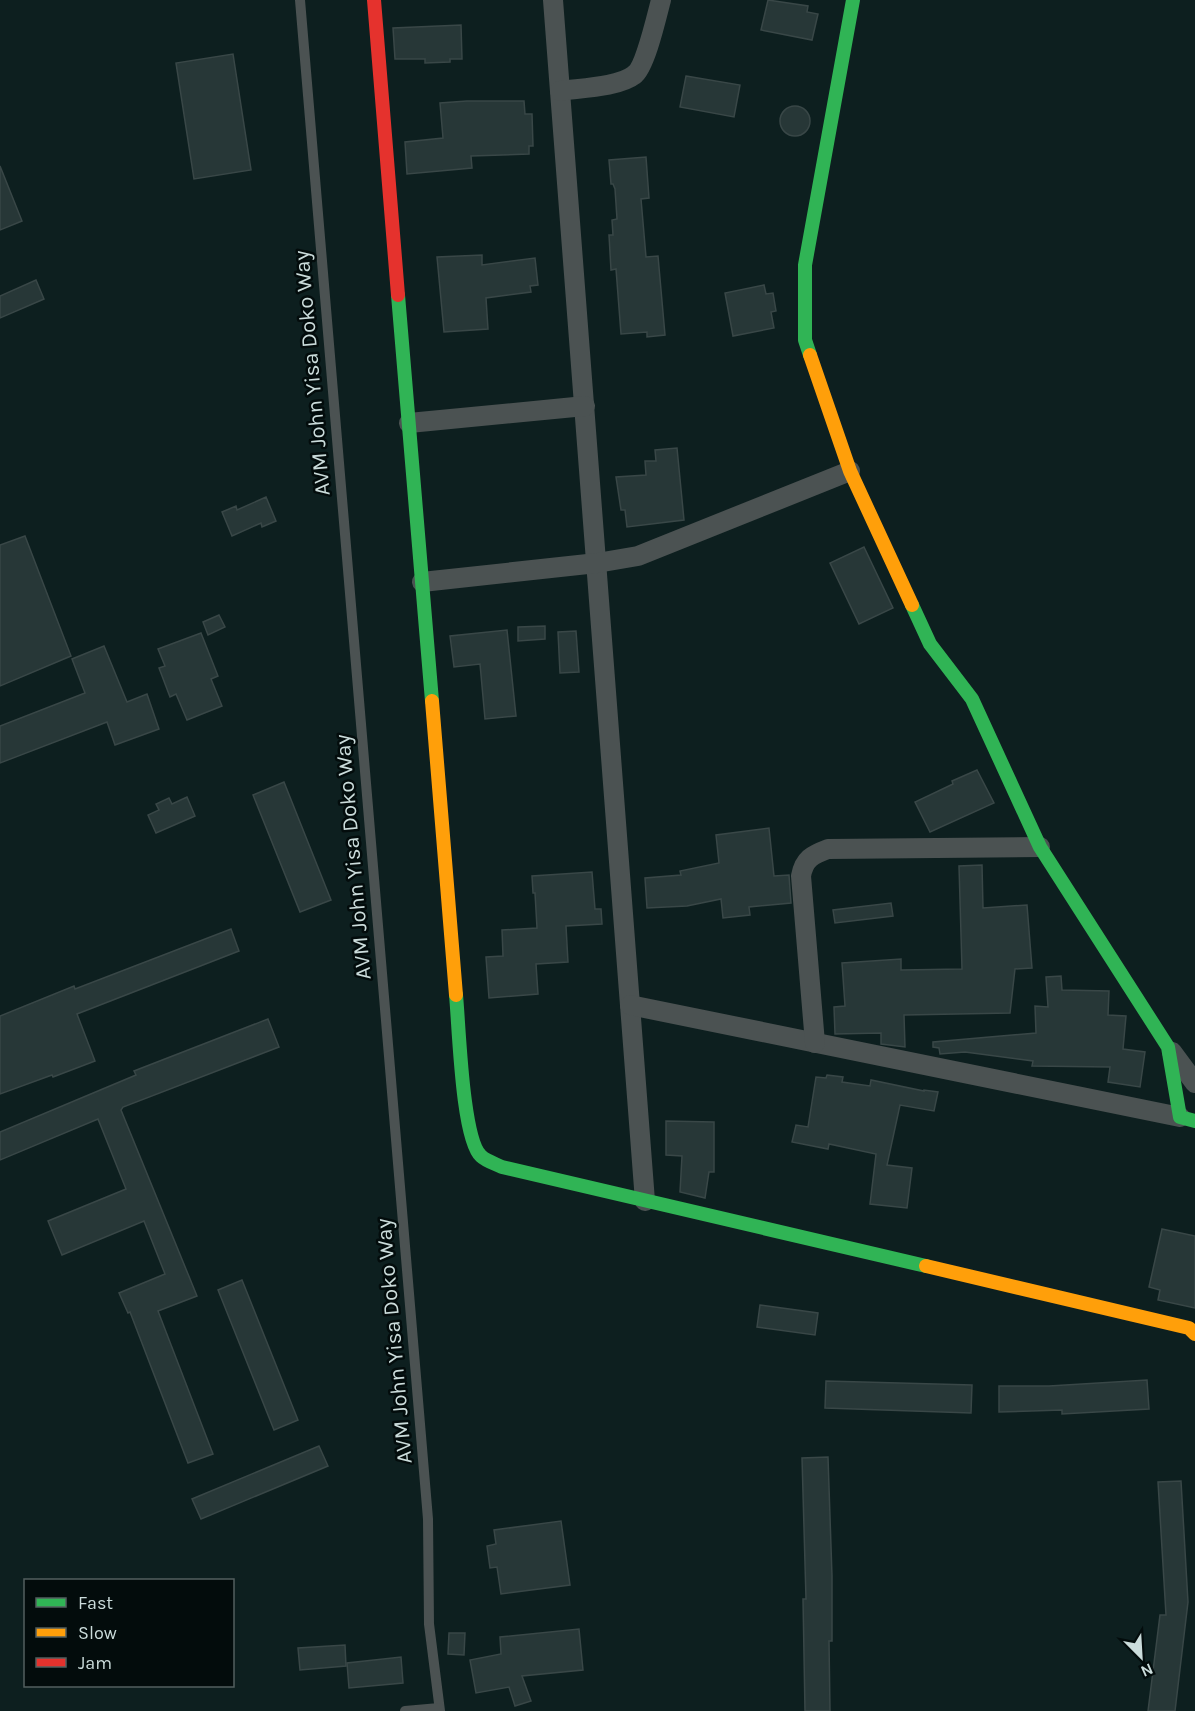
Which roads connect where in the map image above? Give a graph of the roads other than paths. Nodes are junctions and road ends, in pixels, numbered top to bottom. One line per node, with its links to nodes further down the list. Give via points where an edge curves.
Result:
1 (300, 0): 20 (lane, AVM John Yisa Doko Way, via 427,1507 429,1624)
2 (374, 0): 8 (street)
3 (553, 0): 6 (street)
4 (661, 0): 6 (street, via 636,75)
5 (853, 0): 9 (street, via 805,266 805,340)
6 (560, 91): 7 (street)
7 (585, 406): 8 (street); 10 (street)
8 (409, 423): 11 (street)
9 (850, 471): 10 (street, via 638,556); 12 (street, via 930,644 972,699)
10 (597, 563): 11 (street); 13 (street)
11 (422, 582): 18 (street, via 471,1136 480,1156 502,1167)
12 (1040, 847): 14 (street, via 828,849 811,855 803,864 801,876); 15 (street)
13 (630, 1005): 14 (street); 18 (street)
14 (815, 1043): 17 (street)
15 (1168, 1047): 16 (street); 17 (street)
16 (1195, 1083)
17 (1187, 1119)
18 (645, 1200): 19 (street, via 1189,1328)
19 (1195, 1334)
20 (440, 1710): 21 (lane)
21 (405, 1711)

